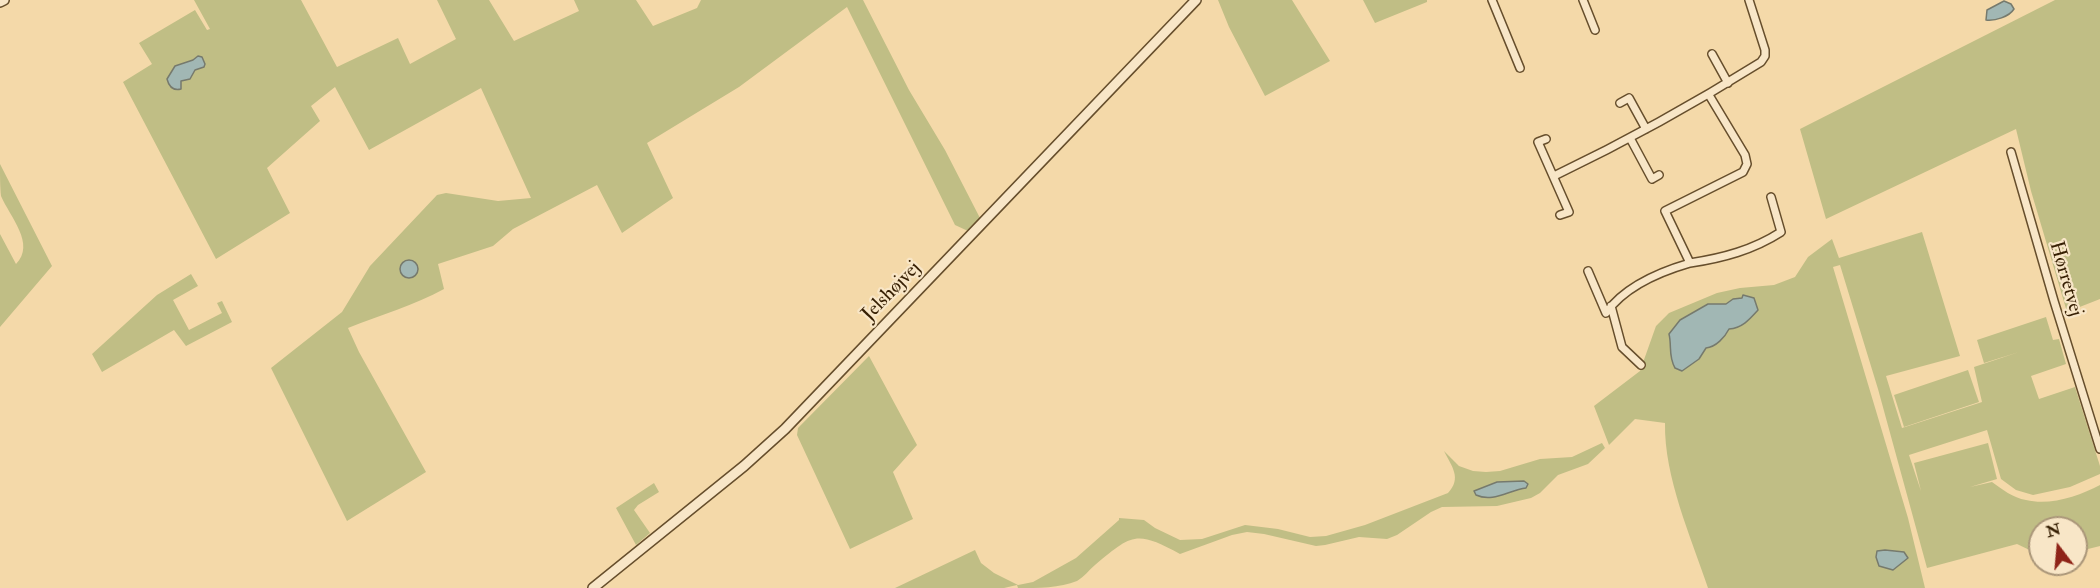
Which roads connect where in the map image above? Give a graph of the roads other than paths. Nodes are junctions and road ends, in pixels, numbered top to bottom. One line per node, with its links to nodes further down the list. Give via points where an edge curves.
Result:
1 (4, 0): 6 (street)
2 (1196, 0): 26 (street, Jelshøjvej, via 785,429)
3 (1492, 0): 9 (street)
4 (1583, 0): 7 (street)
5 (1749, 0): 10 (street, via 1765,56)
6 (0, 2)
7 (1595, 30)
8 (1712, 54): 10 (street)
9 (1520, 68)
10 (1728, 83): 11 (street)
11 (1709, 94): 13 (street); 21 (street, via 1747,164 1743,172 1665,211)
12 (1620, 103): 13 (street, via 1629,98)
13 (1647, 129): 14 (street)
14 (1630, 138): 17 (street, via 1652,179); 18 (street)
15 (1546, 139): 18 (street, via 1538,142)
16 (2011, 152): 25 (street, Hørretvej)
17 (1659, 175)
18 (1554, 176): 20 (street, via 1569,212)
19 (1771, 197): 21 (street, via 1781,232 1736,254)
20 (1560, 215)
21 (1690, 263): 23 (street, via 1653,276)
22 (1588, 271): 23 (street, via 1606,313)
23 (1611, 306): 24 (street, via 1622,347)
24 (1641, 365)
25 (2100, 449)
26 (593, 588)

